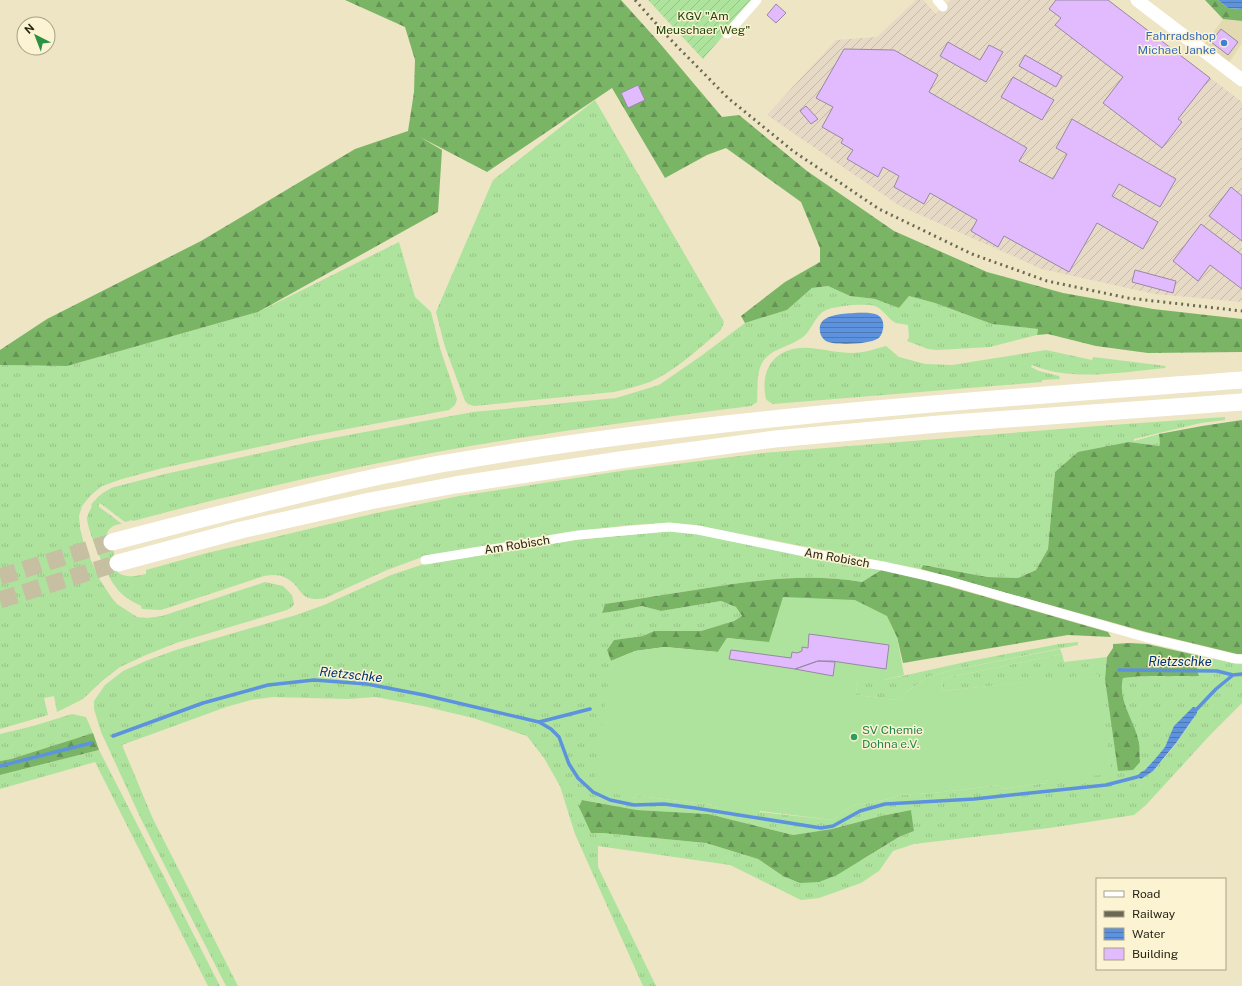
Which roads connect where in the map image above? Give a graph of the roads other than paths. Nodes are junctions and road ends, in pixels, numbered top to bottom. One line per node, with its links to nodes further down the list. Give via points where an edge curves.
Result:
1 (757, 0): 3 (street)
2 (1137, 0): 4 (main road)
3 (727, 34)
4 (1242, 80)
5 (1242, 380): 7 (highway, via 762,419 542,447 347,483)
6 (1242, 402): 9 (highway, via 774,439 620,460 455,484 370,501 241,530)
7 (112, 542)
8 (425, 560): 10 (street, Am Robisch, via 578,535 669,527 698,530 949,581 1144,637)
9 (118, 563)
10 (1242, 659)

